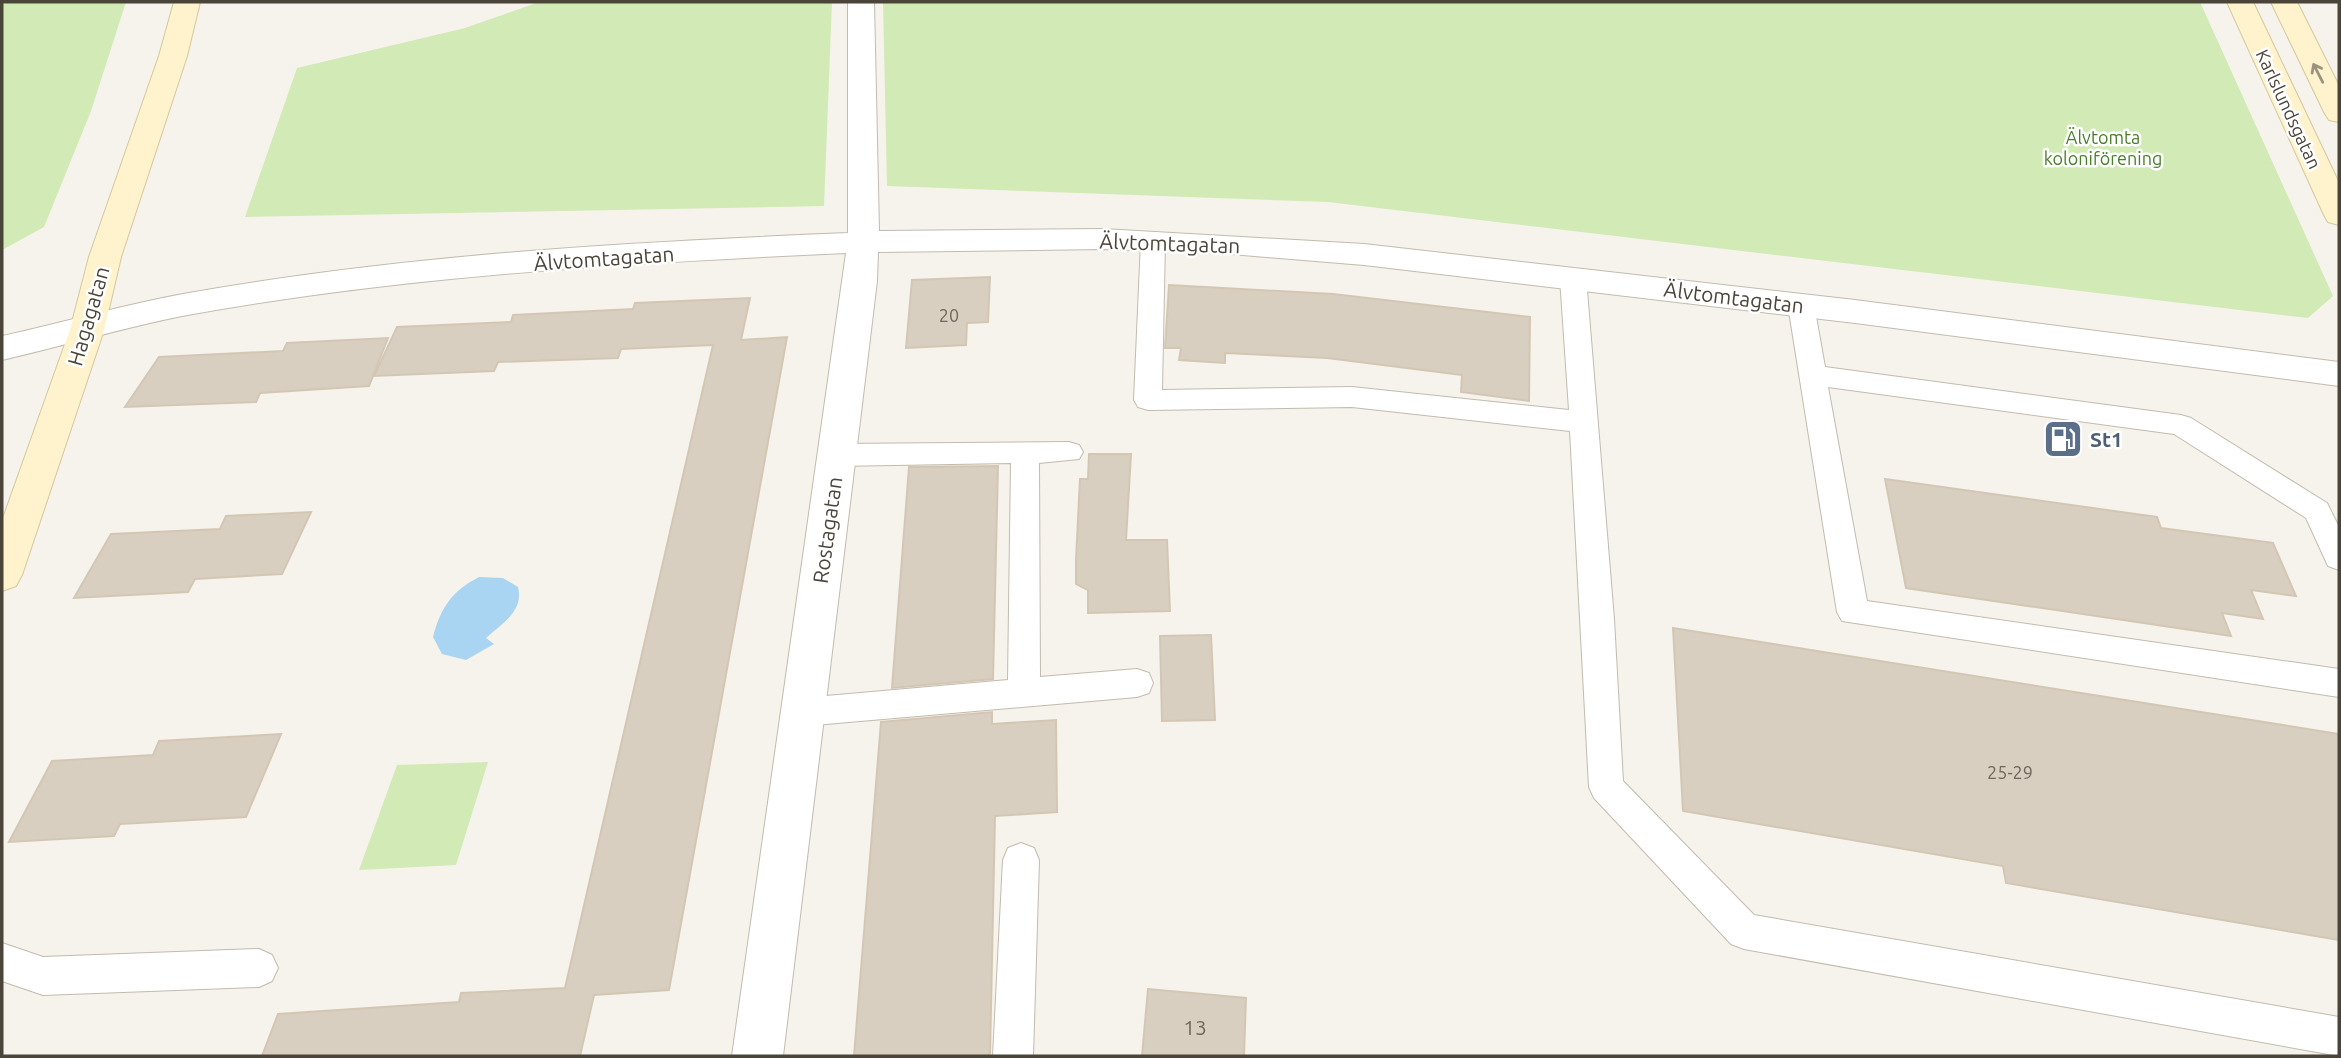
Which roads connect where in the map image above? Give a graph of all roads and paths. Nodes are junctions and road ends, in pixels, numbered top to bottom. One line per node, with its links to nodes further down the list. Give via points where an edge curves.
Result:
1 (187, 2): 6 (street, Hagagatan)
2 (202, 2): 6 (street, Hagagatan)
3 (861, 2): 10 (street, Rostagatan, via 865,193)
4 (2240, 2): 8 (street, Karlslundsgatan)
5 (2284, 2): 7 (street, Karlslundsgatan, one-way to 5)
6 (173, 56): 13 (street, Hagagatan, via 105,257)
7 (2339, 114)
8 (2339, 215)
9 (1153, 241): 10 (street, Älvtomtagatan, via 948,238); 11 (street, Älvtomtagatan, via 1284,247); 17 (lane, via 1148,400 1352,397)
10 (860, 242): 13 (street, Älvtomtagatan, via 475,268 208,301 145,312); 20 (street, Rostagatan, via 861,281)
11 (1573, 278): 12 (street, Älvtomtagatan); 17 (lane)
12 (1801, 305): 15 (street, Älvtomtagatan); 16 (lane)
13 (87, 330): 14 (street, Älvtomtagatan); 22 (street, Hagagatan)
14 (2, 348)
15 (2339, 374)
16 (1812, 375): 21 (lane, via 2180,425 2317,511); 24 (lane, via 1853,612)
17 (1583, 422): 30 (lane, via 1606,787 1744,931)
18 (1069, 452): 19 (lane)
19 (1025, 453): 20 (lane); 25 (lane)
20 (836, 455): 26 (street, Rostagatan)
21 (2339, 558)
22 (2, 575)
23 (1137, 683): 25 (lane)
24 (2339, 683)
25 (1024, 693): 26 (lane)
26 (803, 712): 31 (street, Rostagatan)
27 (1021, 860): 32 (lane)
28 (2, 962): 29 (lane, via 43,976)
29 (259, 968)
30 (2339, 1037)
31 (757, 1056)
32 (1013, 1056)

